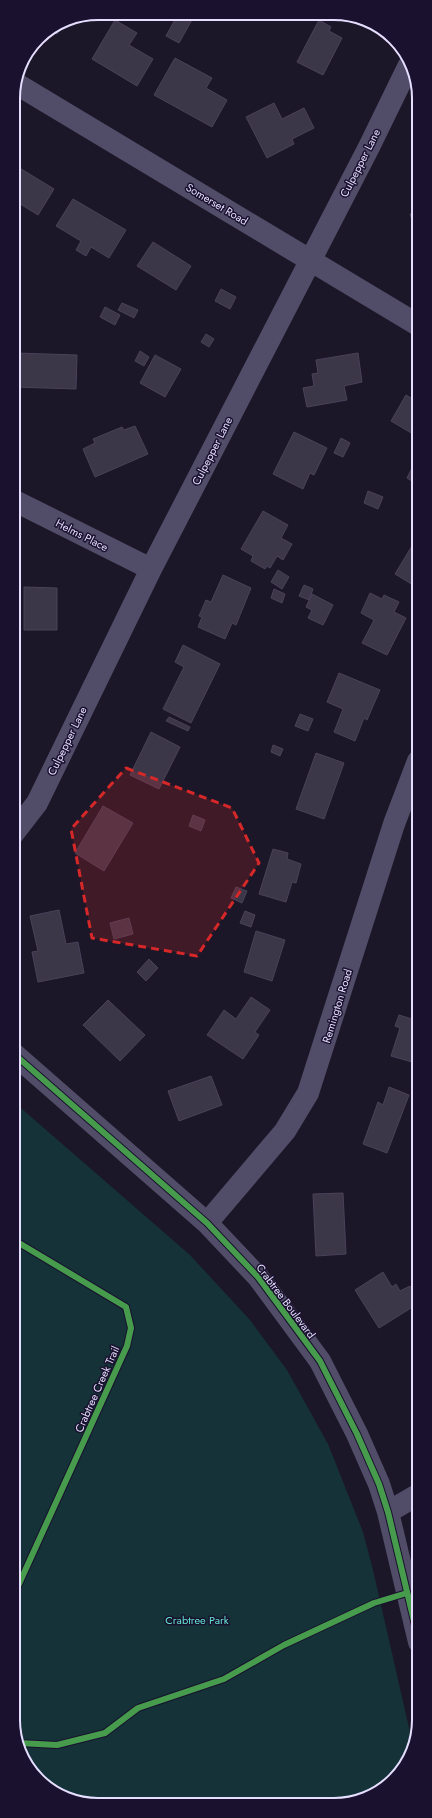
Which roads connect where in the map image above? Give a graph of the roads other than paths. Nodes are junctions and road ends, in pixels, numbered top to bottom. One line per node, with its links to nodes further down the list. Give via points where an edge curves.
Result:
1 (407, 70): 3 (street, Culpepper Lane)
2 (21, 87): 3 (street, Somerset Road)
3 (310, 260): 4 (street, Somerset Road); 6 (street, Culpepper Lane)
4 (412, 321)
5 (20, 504): 6 (street, Helms Place)
6 (151, 569): 8 (street, Culpepper Lane, via 37,803)
7 (412, 778): 10 (street, Remington Road, via 394,824 308,1093 285,1131)
8 (20, 825)
9 (20, 1059): 10 (street, Crabtree Boulevard)
10 (206, 1223): 12 (street, Crabtree Boulevard, via 258,1277 320,1361 357,1434)
11 (412, 1498): 12 (street)
12 (388, 1512): 13 (street, Crabtree Boulevard)
13 (412, 1613)

